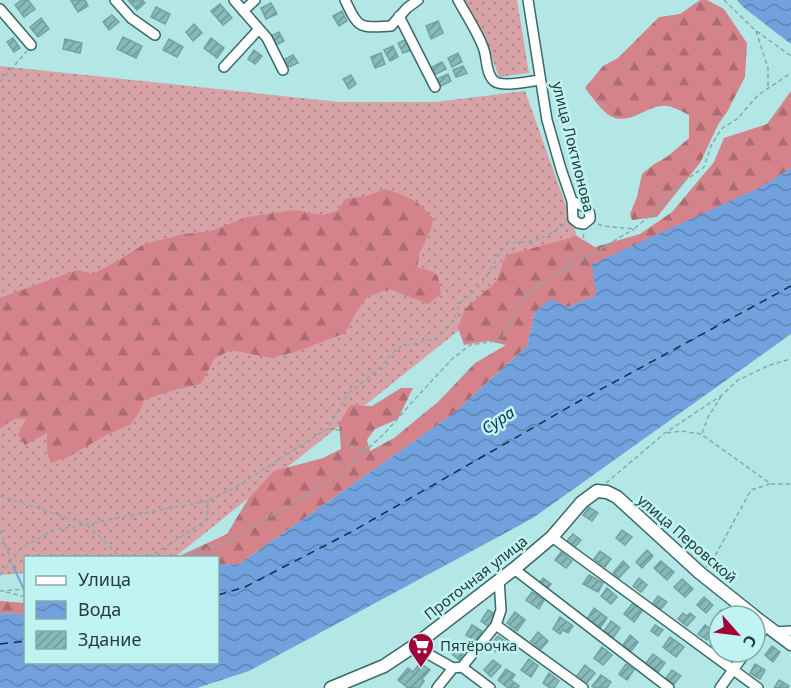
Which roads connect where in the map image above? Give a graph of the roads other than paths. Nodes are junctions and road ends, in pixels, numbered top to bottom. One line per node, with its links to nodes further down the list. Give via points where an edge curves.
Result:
1 (115, 0): 12 (street)
2 (234, 0): 9 (street)
3 (255, 0): 9 (street)
4 (345, 0): 10 (street, via 355,21 366,27 391,26)
5 (418, 0): 10 (street)
6 (458, 0): 16 (street, via 484,48 494,81 508,84)
7 (528, 0): 16 (street, улица Локтионова)
8 (0, 9): 13 (street)
9 (243, 11): 11 (street)
10 (399, 16): 17 (street)
11 (259, 29): 14 (street); 15 (street)
12 (154, 35)
13 (31, 45)
14 (224, 67)
15 (283, 70)
16 (540, 80): 18 (street, улица Локтионова, via 547,120)
17 (435, 87)
18 (572, 201): 18 (street, улица Локтионова, via 588,208 586,222 578,224 573,219)
19 (597, 491): 20 (main road, Проточная улица, via 582,502); 23 (main road, улица Перовской, via 616,497)
20 (552, 537): 21 (main road, Проточная улица); 33 (street)
21 (514, 569): 22 (main road, Проточная улица); 38 (street)
22 (499, 579): 24 (street, via 501,610); 30 (main road, Проточная улица)
23 (739, 604)
24 (496, 625): 32 (street); 37 (street)
25 (767, 627): 26 (main road, улица Перовской)
26 (770, 629): 27 (street); 28 (street); 29 (main road, улица Перовской)
27 (767, 631)
28 (791, 631)
29 (791, 644)
30 (414, 646): 32 (street); 34 (main road, Проточная улица, via 384,666)
31 (738, 664): 33 (street)
32 (458, 668): 35 (street); 36 (street)
33 (734, 669): 39 (street); 40 (street)
34 (331, 688)
35 (437, 688)
36 (489, 688)
37 (583, 688)
38 (669, 688)
39 (720, 688)
40 (758, 688)

